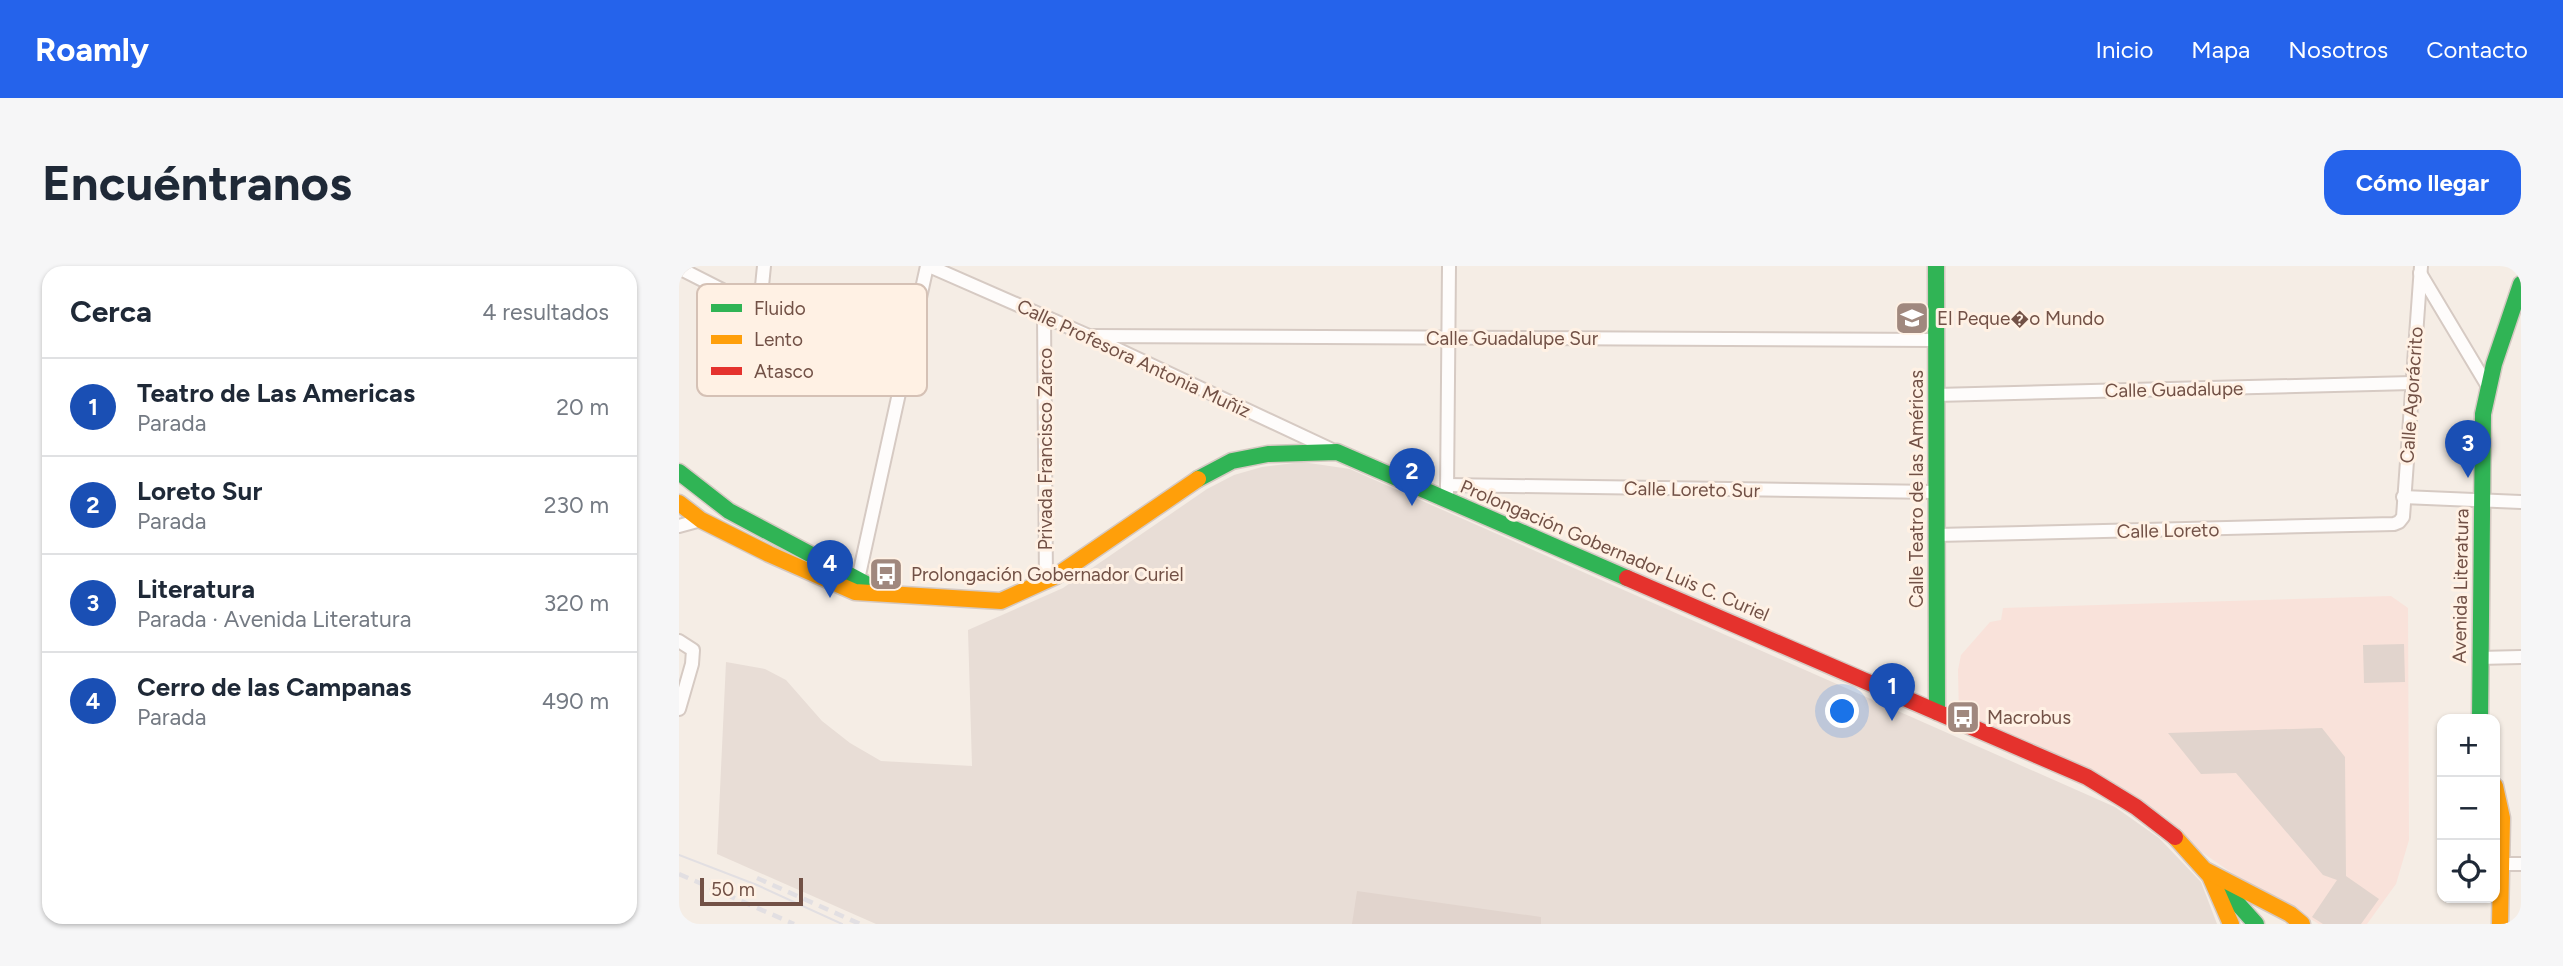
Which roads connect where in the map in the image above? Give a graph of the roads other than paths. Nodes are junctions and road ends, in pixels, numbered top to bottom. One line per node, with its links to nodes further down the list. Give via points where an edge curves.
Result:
1 (764, 266): 8 (street)
2 (928, 266): 9 (street); 11 (street, Calle Profesora Antonia Muñiz)
3 (1449, 266): 13 (street)
4 (1936, 266): 14 (main road, Calle Teatro de las Américas)
5 (679, 268): 7 (street)
6 (2420, 269): 15 (street, Calle Agorácrito); 16 (street)
7 (711, 284)
8 (762, 284)
9 (924, 284)
10 (2520, 293): 16 (main road, Avenida Literatura)
11 (1044, 316): 12 (street, Calle Profesora Antonia Muñiz); 31 (street, Privada Francisco Zarco)
12 (1089, 336): 13 (street, Calle Guadalupe Sur); 19 (street, Calle Profesora Antonia Muñiz)
13 (1448, 338): 14 (street, Calle Guadalupe Sur); 21 (street)
14 (1936, 340): 17 (main road, Calle Teatro de las Américas)
15 (2411, 383): 17 (street, Calle Guadalupe); 23 (street, Calle Agorácrito)
16 (2487, 386): 24 (main road, Avenida Literatura)
17 (1936, 395): 22 (main road, Calle Teatro de las Américas)
18 (899, 396): 32 (street)
19 (1337, 452): 21 (main road, Prolongación Gobernador Luis C. Curiel); 31 (main road, Prolongación Gobernador Luis C. Curiel, via 1232,461)
20 (679, 472): 32 (main road, Prolongación Gobernador Luis C. Curiel, via 729,511)
21 (1447, 492): 22 (street, Calle Loreto Sur); 37 (main road, Prolongación Gobernador Luis C. Curiel)
22 (1937, 492): 30 (main road, Calle Teatro de las Américas)
23 (2403, 497): 24 (street); 28 (street, Calle Agorácrito)
24 (2482, 501): 25 (street); 34 (main road, Avenida Literatura)
25 (2521, 502)
26 (679, 503): 27 (main road, Prolongación Gobernador Luis C. Curiel)
27 (701, 520): 29 (street); 32 (main road, Prolongación Gobernador Luis C. Curiel, via 769,555)
28 (2399, 522): 30 (street, Calle Loreto)
29 (679, 526)
30 (1937, 535): 37 (main road, Calle Teatro de las Américas)
31 (1046, 582): 32 (main road, Prolongación Gobernador Luis C. Curiel, via 1001,601 894,596)
32 (857, 586)
33 (679, 641): 36 (street, via 693,650)
34 (2479, 657): 35 (street); 38 (main road, Avenida Literatura)
35 (2521, 657)
36 (679, 709)
37 (1937, 712): 42 (main road, Prolongación Gobernador Luis C. Curiel, via 2129,801)
38 (2480, 714)
39 (2500, 809): 40 (main road)
40 (2500, 864): 41 (street)
41 (2521, 864)
42 (2207, 871): 44 (main road, Prolongación Gobernador Luis C. Curiel); 45 (main road); 46 (main road)
43 (2500, 903): 47 (main road)
44 (2231, 924)
45 (2256, 924)
46 (2302, 924)
47 (2500, 924)

